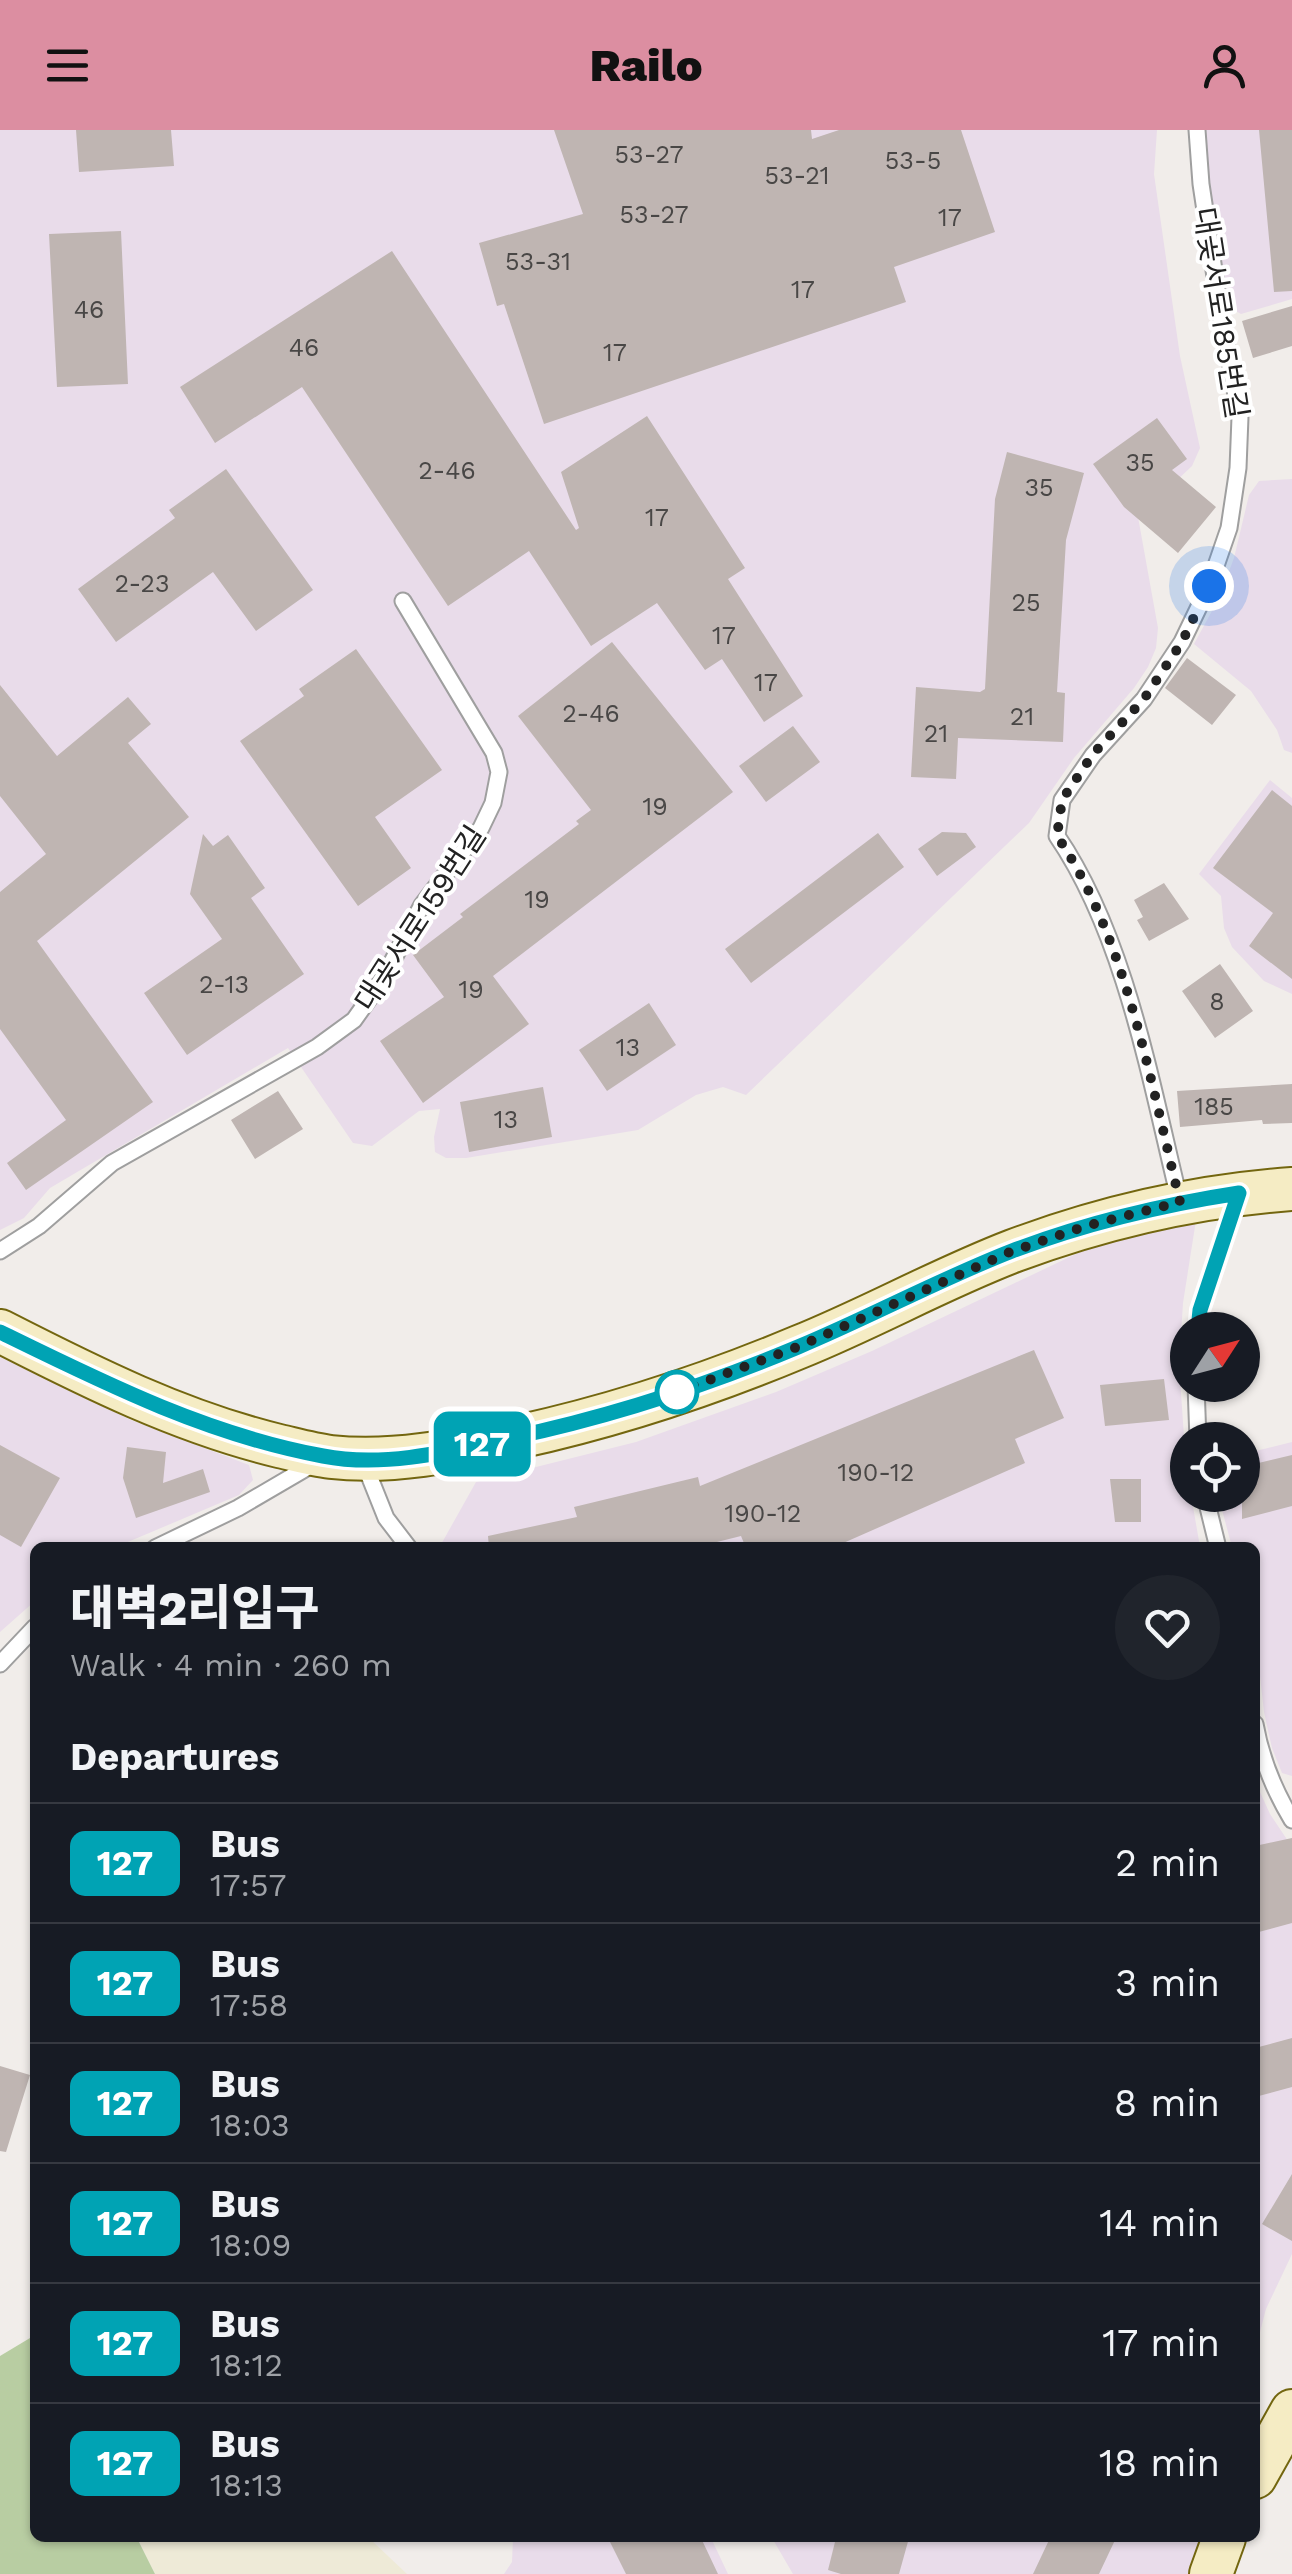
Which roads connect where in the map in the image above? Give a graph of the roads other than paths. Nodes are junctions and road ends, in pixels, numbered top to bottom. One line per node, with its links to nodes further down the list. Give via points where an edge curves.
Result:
1 (1197, 130): 5 (lane, 대곶서로185번길, via 1240,417 1229,528 1182,642 1062,800 1057,836 1102,924 1138,1029)
2 (403, 601): 6 (lane, 대곶서로159번길, via 494,753 493,803 481,828 422,905 354,1020 112,1163)
3 (1292, 1189): 4 (street)
4 (1239, 1193): 5 (street); 7 (lane)
5 (1180, 1202): 9 (street, via 1010,1252 800,1346 600,1417 442,1453)
6 (0, 1251)
7 (1200, 1312)
8 (0, 1332): 9 (street, via 176,1414)
9 (344, 1458): 11 (lane); 12 (lane)
10 (1210, 1512): 13 (lane)
11 (167, 1542)
12 (405, 1542)
13 (1217, 1542)
14 (30, 1632): 15 (lane)
15 (0, 1664)
16 (1260, 1749): 17 (lane)
17 (1292, 1820)
18 (1292, 2410): 19 (street)
19 (1260, 2468)
20 (1223, 2542): 21 (street)
21 (1211, 2574)

